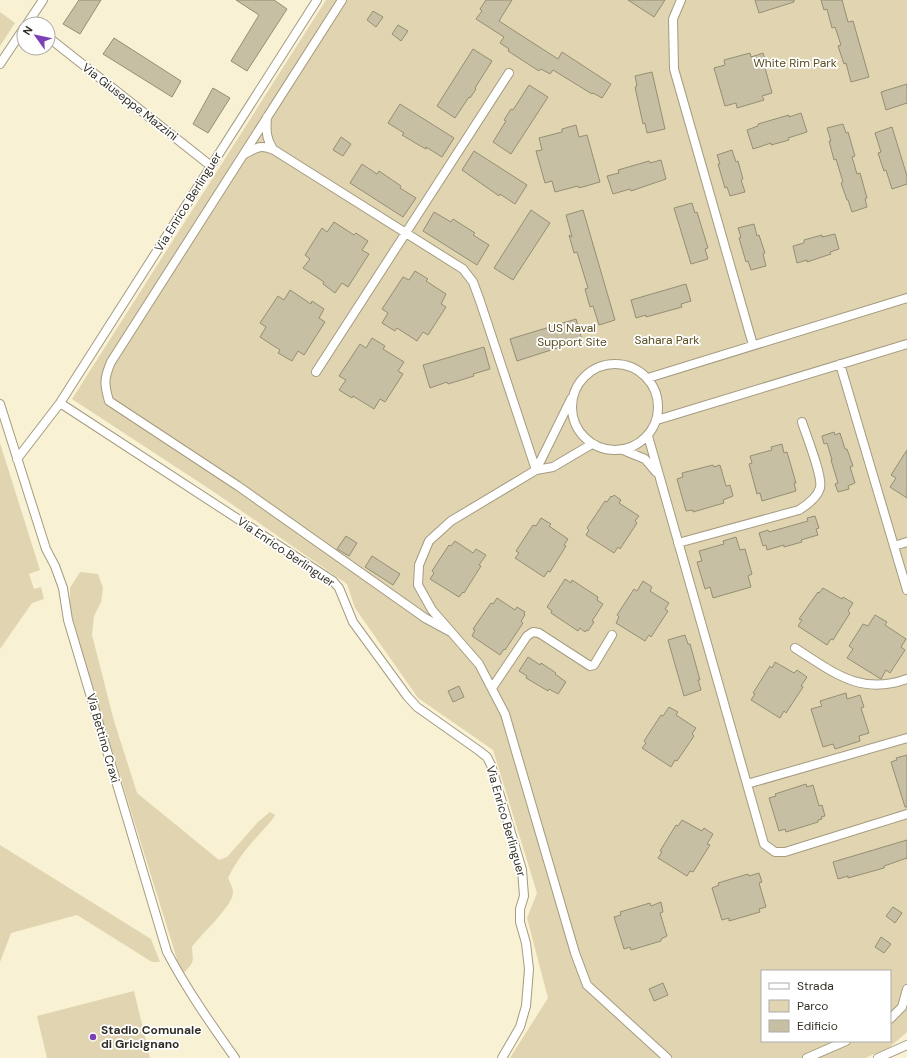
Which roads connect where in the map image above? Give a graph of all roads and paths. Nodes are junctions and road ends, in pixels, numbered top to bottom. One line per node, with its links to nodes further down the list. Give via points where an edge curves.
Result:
1 (43, 0): 5 (street)
2 (317, 0): 13 (street, Via Enrico Berlinguer)
3 (342, 0): 10 (street)
4 (681, 0): 17 (street, via 673,19 674,69)
5 (33, 16)
6 (16, 41): 8 (street)
7 (56, 43): 13 (street, Via Giuseppe Mazzini)
8 (0, 64)
9 (510, 73): 14 (street)
10 (267, 117): 11 (street, via 268,142); 12 (street)
11 (274, 150): 12 (street, via 258,147); 14 (street)
12 (242, 156): 36 (street, via 111,362 105,376 109,401 238,486 425,618)
13 (211, 166): 23 (street, Via Enrico Berlinguer)
14 (406, 233): 19 (street); 30 (street, via 463,269 472,282)
15 (907, 298): 17 (street)
16 (907, 344): 18 (street)
17 (753, 345): 20 (street)
18 (840, 364): 24 (street); 34 (street)
19 (316, 372)
20 (648, 378): 21 (street, via 637,369 623,364 610,364 596,368); 24 (street, via 656,391 659,405)
21 (577, 388): 27 (street, via 572,413 583,436); 30 (street)
22 (0, 404): 29 (street, Via Bettino Craxi)
23 (60, 404): 29 (street, Via Enrico Berlinguer); 49 (street, Via Enrico Berlinguer, via 333,581 339,588 354,622 407,696 417,707 487,757 522,870 524,896 520,922 529,969 526,1006 520,1027)
24 (657, 420): 26 (street)
25 (802, 422): 33 (street, via 819,474 820,488 813,500 799,510)
26 (648, 436): 28 (street); 31 (street)
27 (592, 444): 28 (street, via 612,451); 30 (street, via 553,467)
28 (623, 450): 31 (street, via 645,459)
29 (17, 459): 48 (street, Via Bettino Craxi, via 46,549 63,588 68,620 167,952 178,974)
30 (536, 470): 36 (street, via 451,520 429,541 419,565 418,585 432,610)
31 (658, 474): 33 (street)
32 (907, 542): 34 (street)
33 (678, 543): 42 (street)
34 (894, 546): 35 (street)
35 (907, 590)
36 (449, 630): 40 (street, via 479,664)
37 (612, 635): 40 (street, via 594,665 590,666 539,633 533,632 527,636)
38 (795, 648): 39 (street, via 834,672 864,684 881,685)
39 (907, 679)
40 (492, 688): 50 (street, via 505,714 574,953 587,985)
41 (907, 738): 42 (street)
42 (747, 784): 43 (street, via 764,844 775,852 785,852)
43 (907, 814)
44 (907, 989): 45 (street, via 902,1007)
45 (891, 1018)
46 (844, 1042): 51 (street)
47 (907, 1045): 52 (street)
48 (235, 1058)
49 (502, 1058)
50 (668, 1058)
51 (807, 1058)
52 (878, 1058)

